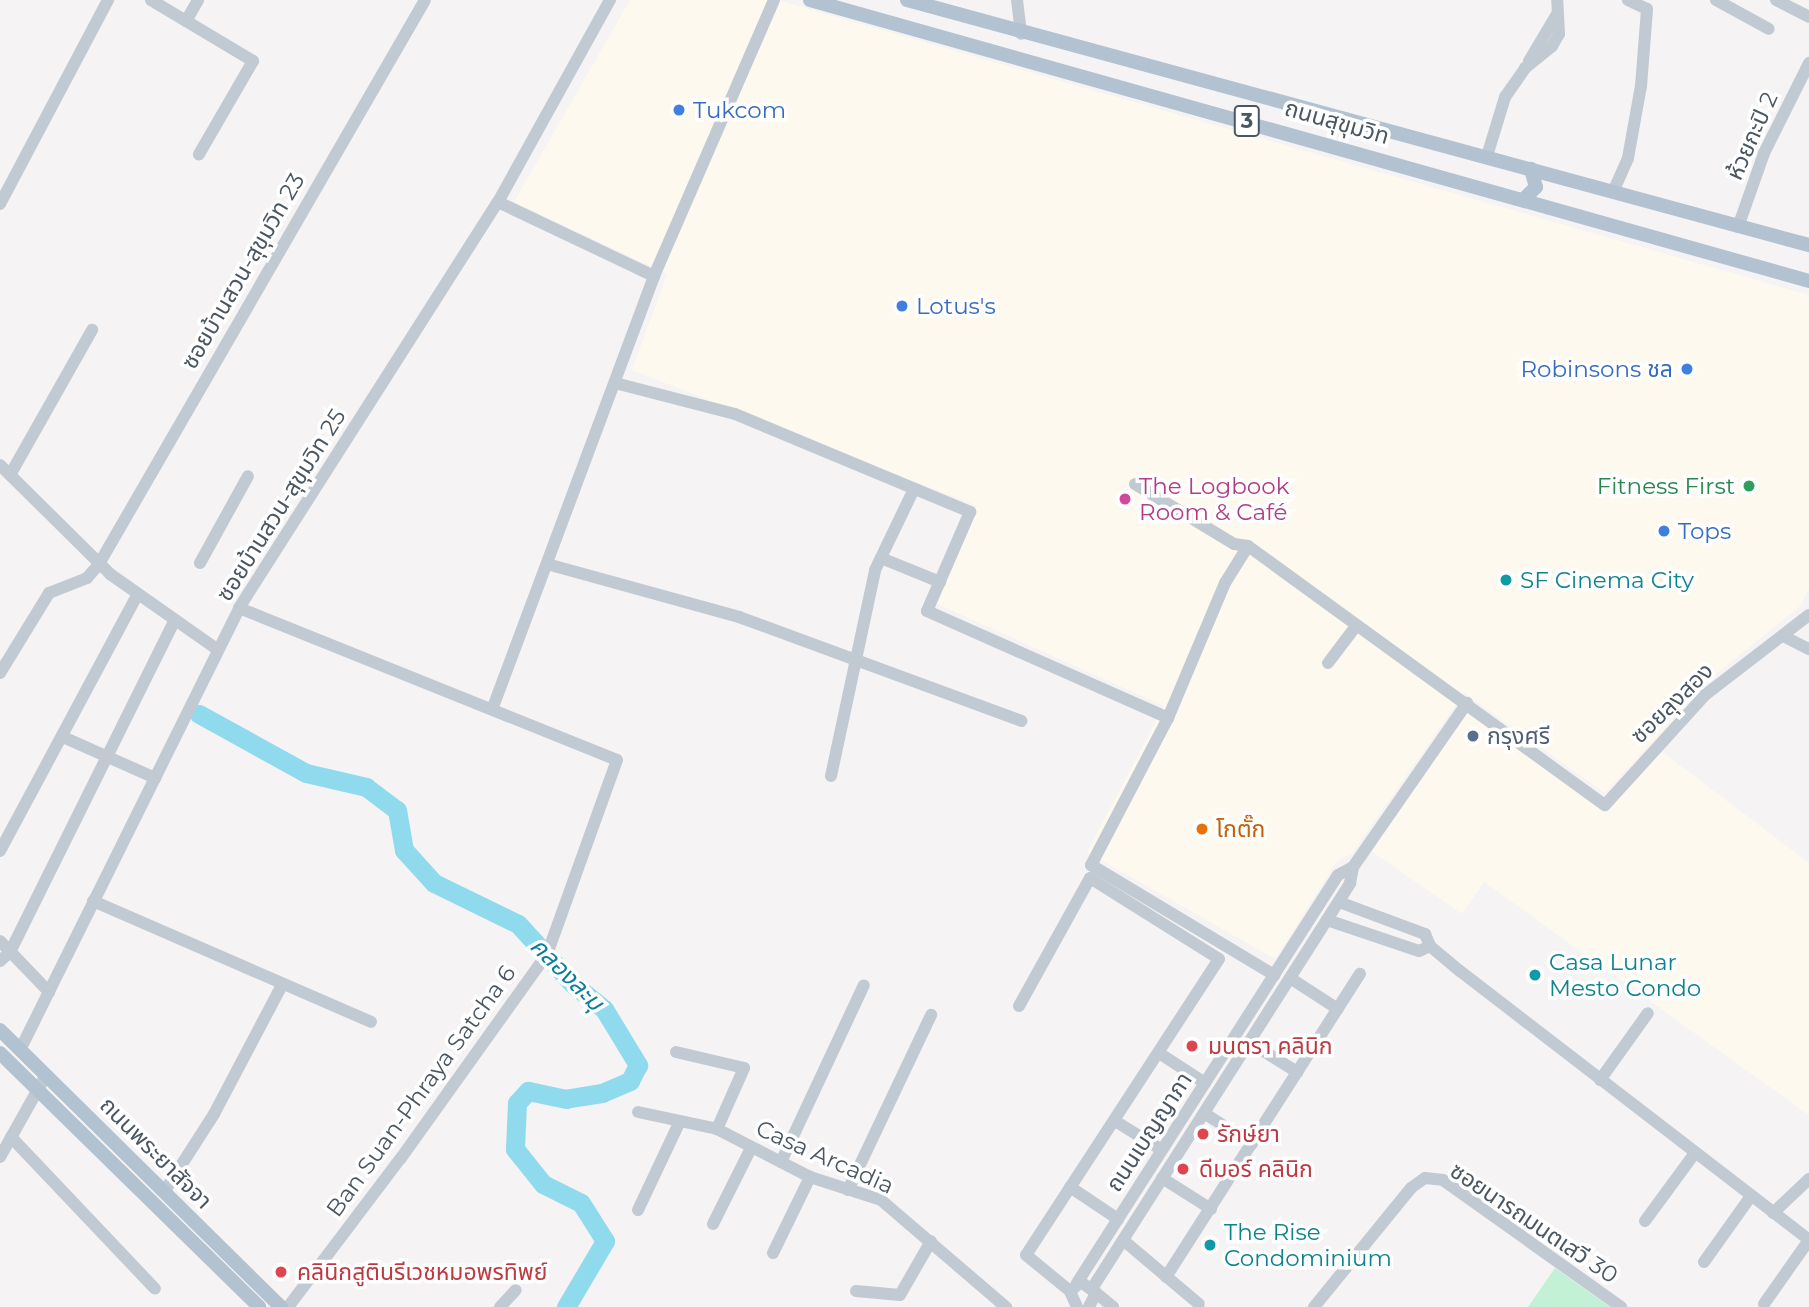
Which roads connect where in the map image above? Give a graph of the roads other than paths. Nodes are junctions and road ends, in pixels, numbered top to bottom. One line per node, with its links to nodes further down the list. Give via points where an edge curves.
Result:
1 (108, 0): 25 (street)
2 (151, 0): 15 (street)
3 (198, 0): 15 (street)
4 (425, 0): 40 (street, ซอยบ้านสวน-สุขุมวิท 23)
5 (610, 0): 24 (street, ซอยบ้านสวน-สุขุมวิท 25)
6 (774, 0): 28 (street)
7 (810, 0): 23 (main road, ถนนสุขุมวิท / 3)
8 (907, 0): 17 (main road, ถนนสุขุมวิท / 3)
9 (1017, 0): 17 (street)
10 (1628, 0): 22 (street, via 1647,9 1641,86 1628,158)
11 (1716, 0): 16 (street)
12 (1776, 0): 14 (street)
13 (1558, 6): 20 (street, via 1497,113)
14 (1809, 17)
15 (186, 21): 19 (street, via 253,61)
16 (1769, 29)
17 (1021, 34): 20 (main road, ถนนสุขุมวิท / 3)
18 (1809, 63): 26 (street, ห้วยกะปิ 2, via 1763,153)
19 (199, 154)
20 (1486, 156): 21 (main road, ถนนสุขุมวิท / 3)
21 (1531, 169): 22 (main road, ถนนสุขุมวิท / 3); 23 (main road, via 1536,187)
22 (1613, 192): 26 (main road, ถนนสุขุมวิท / 3)
23 (1524, 199): 29 (main road, ถนนสุขุมวิท / 3)
24 (498, 202): 28 (street); 44 (street, ซอยบ้านสวน-สุขุมวิท 25)
25 (0, 204)
26 (1738, 227): 27 (main road, ถนนสุขุมวิท / 3)
27 (1809, 245)
28 (654, 276): 31 (street)
29 (1809, 281)
30 (92, 330): 33 (street)
31 (615, 383): 36 (street, via 735,414); 41 (street)
32 (0, 465): 33 (street)
33 (10, 475): 40 (street)
34 (248, 476): 39 (street)
35 (1135, 484): 37 (street, via 1234,544)
36 (914, 489): 38 (street); 42 (street, via 970,512)
37 (1248, 546): 47 (street); 56 (street, via 1225,583)
38 (881, 558): 42 (street); 51 (street)
39 (200, 563)
40 (99, 564): 43 (street); 53 (street, via 87,578 49,593)
41 (547, 564): 51 (street, via 739,617); 55 (street)
42 (940, 582): 56 (street, via 927,611)
43 (136, 595): 46 (street); 58 (street)
44 (239, 608): 50 (street, ซอยบ้านสวน-สุขุมวิท 25); 55 (street, Ban Suan-Phraya Satcha 6)
45 (1809, 615): 48 (street, ซอยลุงสอง)
46 (174, 622): 50 (street); 59 (street)
47 (1356, 626): 52 (street); 54 (street)
48 (1785, 637): 49 (street); 54 (street, ซอยลุงสอง, via 1705,695 1605,805)
49 (1809, 649)
50 (218, 650): 61 (street, ซอยบ้านสวน-สุขุมวิท 25)
51 (856, 661): 57 (street); 60 (street)
52 (1328, 663)
53 (0, 673)
54 (1467, 703): 63 (street, ถนนเบญญาภา)
55 (493, 707): 140 (street, Ban Suan-Phraya Satcha 6, via 617,760 539,966)
56 (1168, 718): 72 (street, via 1091,865)
57 (1021, 721)
58 (63, 737): 59 (street); 62 (street)
59 (108, 758): 61 (street); 69 (street)
60 (831, 776)
61 (155, 778): 64 (street, ซอยบ้านสวน-สุขุมวิท 25)
62 (0, 851)
63 (1353, 867): 65 (street, ถนนเบญญาภา); 72 (street, ถนนเบญญาภา, via 1338,875)
64 (93, 901): 75 (street); 76 (street, ซอยบ้านสวน-สุขุมวิท 25)
65 (1339, 902): 66 (street, ถนนเบญญาภา); 68 (street, via 1425,934)
66 (1327, 920): 68 (street, via 1419,951); 73 (street, ถนนเบญญาภา)
67 (0, 942): 69 (street)
68 (1430, 946): 92 (street)
69 (10, 953): 70 (street); 76 (street)
70 (0, 961)
71 (1360, 974): 80 (street)
72 (1274, 975): 77 (street, ถนนเบญญาภา)
73 (1290, 978): 78 (street, ถนนเบญญาภา); 80 (street)
74 (864, 985): 108 (street)
75 (281, 987): 83 (street); 114 (street, via 214,1114)
76 (49, 992): 86 (street, ซอยบ้านสวน-สุขุมวิท 25)
77 (1261, 995): 78 (street); 93 (street, ถนนเบญญาภา)
78 (1274, 1003): 85 (street, ถนนเบญญาภา)
79 (1019, 1006): 89 (street, via 1090,878 1219,959)
80 (1338, 1009): 90 (street)
81 (1648, 1013): 92 (street)
82 (931, 1015): 113 (street)
83 (371, 1022)
84 (0, 1030): 86 (main road, ถนนพระยาสัจจา)
85 (1249, 1042): 90 (street); 96 (street, ถนนเบญญาภา)
86 (20, 1050): 91 (main road, ถนนพระยาสัจจา)
87 (676, 1052): 99 (street, via 744,1069)
88 (0, 1053): 94 (main road, ถนนพระยาสัจจา)
89 (1159, 1053): 93 (street); 98 (street)
90 (1297, 1072): 103 (street)
91 (46, 1075): 94 (street); 114 (main road, ถนนพระยาสัจจา)
92 (1600, 1080): 106 (street)
93 (1205, 1083): 100 (street, ถนนเบญญาภา)
94 (38, 1090): 101 (street); 126 (main road, ถนนพระยาสัจจา)
95 (638, 1112): 97 (street, Casa Arcadia)
96 (1204, 1113): 102 (street, ถนนเบญญาภา); 103 (street)
97 (680, 1121): 99 (street, Casa Arcadia); 117 (street)
98 (1115, 1121): 105 (street); 112 (street)
99 (717, 1129): 104 (street, Casa Arcadia)
100 (1175, 1130): 102 (street); 105 (street, ถนนเบญญาภา)
101 (11, 1137): 107 (street); 130 (street)
102 (1187, 1139): 110 (street, ถนนเบญญาภา)
103 (1252, 1144): 116 (street)
104 (751, 1148): 108 (street, Casa Arcadia); 121 (street)
105 (1162, 1150): 119 (street, ถนนเบญญาภา)
106 (1695, 1153): 115 (street); 120 (street)
107 (0, 1157)
108 (781, 1162): 109 (street, Casa Arcadia)
109 (810, 1177): 113 (street, Casa Arcadia); 127 (street)
110 (1162, 1178): 116 (street); 123 (street, ถนนเบญญาภา)
111 (1809, 1179): 118 (street)
112 (1070, 1187): 119 (street); 134 (street, via 1026,1255)
113 (848, 1189): 125 (street, Casa Arcadia, via 881,1200)
114 (164, 1192): 122 (main road, ถนนพระยาสัจจา)
115 (1751, 1196): 118 (street); 128 (street)
116 (1211, 1209): 129 (street)
117 (638, 1210)
118 (1773, 1213): 124 (street)
119 (1118, 1219): 134 (street, ถนนเบญญาภา)
120 (1645, 1221)
121 (713, 1224)
122 (211, 1239): 126 (main road); 139 (main road, ถนนพระยาสัจจา)
123 (1123, 1240): 129 (street); 132 (street, ถนนเบญญาภา)
124 (1809, 1240): 137 (street)
125 (931, 1241): 133 (street, via 900,1295); 142 (street, Casa Arcadia)
126 (201, 1251): 135 (main road, ถนนพระยาสัจจา)
127 (773, 1253)
128 (1704, 1262)
129 (1166, 1277): 136 (street)
130 (155, 1289)
131 (516, 1290): 141 (street)
132 (1094, 1290): 134 (street); 143 (street, ถนนเบญญาภา); 144 (street)
133 (856, 1291)
134 (1072, 1298)
135 (243, 1301): 138 (main road, ถนนพระยาสัจจา)
136 (1199, 1304)
137 (1764, 1304)
138 (259, 1307)
139 (281, 1307)
140 (288, 1307)
141 (500, 1307)
142 (1006, 1307)
143 (1089, 1307)
144 (1113, 1307)
145 (1314, 1307): 146 (street, ซอยนารถมนตเสวี 30, via 1410,1188 1425,1178 1443,1180)
146 (1621, 1307)

